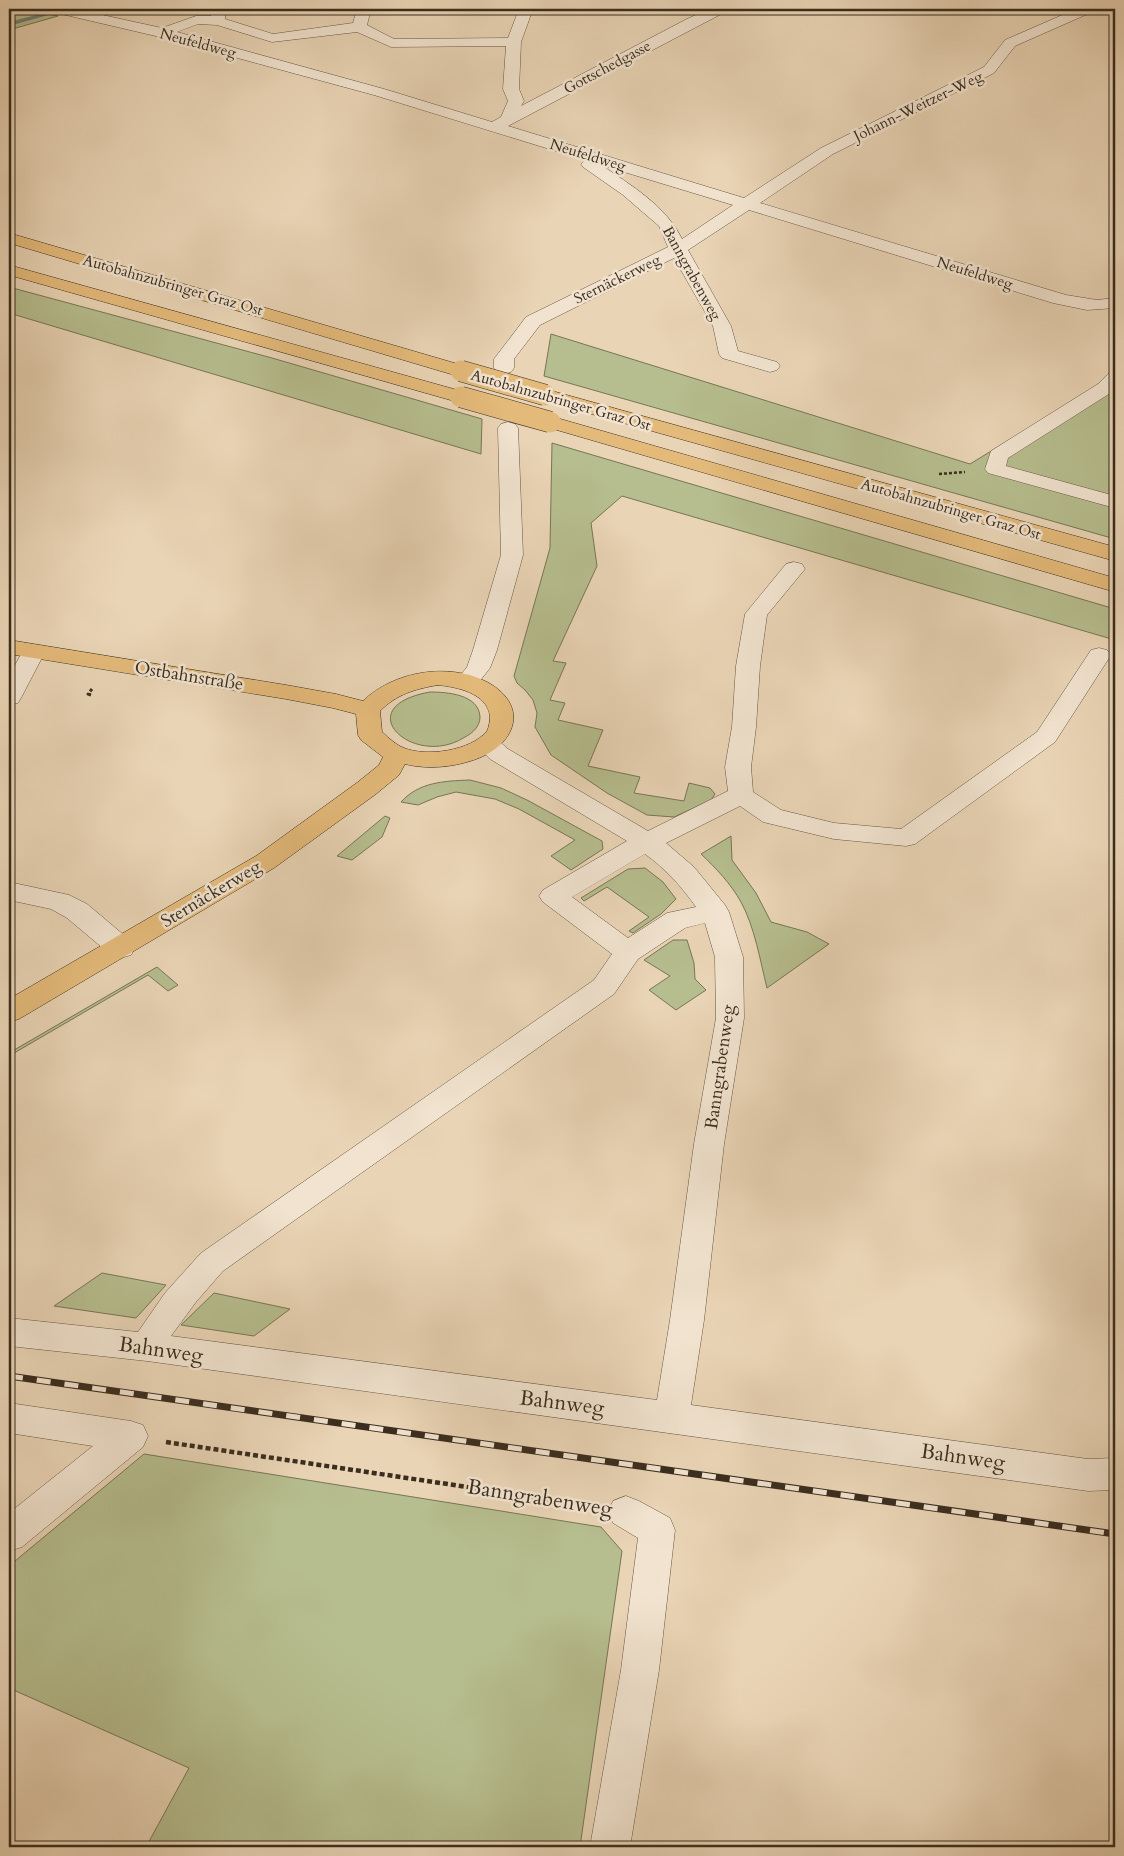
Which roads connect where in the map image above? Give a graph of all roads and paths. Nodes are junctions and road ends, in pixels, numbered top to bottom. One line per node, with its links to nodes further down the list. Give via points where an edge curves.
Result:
1 (58, 9): 8 (street, Neufeldweg)
2 (364, 9): 7 (street)
3 (526, 9): 9 (street)
4 (720, 9): 10 (street, Gottschedgasse)
5 (1086, 9): 12 (street, Johann-Weitzer-Weg, via 1010,43 990,70 827,151)
6 (218, 15): 7 (street, Neufeldweg, via 272,38); 8 (street, Neufeldweg)
7 (359, 27): 9 (street, via 391,43)
8 (163, 34): 10 (street, Neufeldweg)
9 (514, 42): 10 (street, via 512,89 516,102)
10 (501, 123): 11 (street, Neufeldweg)
11 (556, 145): 12 (street, Neufeldweg); 15 (street, Banngrabenweg, via 597,169 653,210 666,224)
12 (746, 204): 15 (street, Sternäckerweg); 18 (street, Neufeldweg, via 1042,294 1079,304)
13 (9, 224): 17 (main road, via 144,266)
14 (9, 238): 17 (main road, Autobahnzubringer Graz Ost)
15 (678, 249): 19 (street, Banngrabenweg, via 722,326 728,354); 20 (street, Sternäckerweg, via 533,322 504,359)
16 (9, 270): 26 (main road, Autobahnzubringer Graz Ost, bridge)
17 (158, 281): 24 (main road, Autobahnzubringer Graz Ost, bridge, via 545,396)
18 (1115, 304)
19 (770, 366)
20 (504, 368)
21 (1115, 378): 23 (street, via 998,455 994,469)
22 (508, 428): 30 (street, via 512,555 485,650 478,668)
23 (1115, 502)
24 (1115, 554)
25 (794, 569): 35 (street, via 756,614 738,767)
26 (1115, 585)
27 (9, 647): 28 (main road, Ostbahnstraße)
28 (33, 652): 31 (street); 32 (main road, Ostbahnstraße, via 303,695)
29 (1099, 655): 35 (street, via 1046,737 906,838 834,830 772,816)
30 (467, 682): 32 (main road, via 438,678 408,682 383,694); 33 (main road, via 486,690 498,702 503,716 499,731)
31 (9, 698)
32 (368, 710): 34 (main road, via 370,735)
33 (487, 744): 34 (main road, via 460,757 444,759); 36 (street, Banngrabenweg)
34 (396, 755): 39 (main road, Sternäckerweg, via 390,769 367,788 266,862)
35 (741, 795): 36 (street)
36 (647, 842): 38 (street, Banngrabenweg, via 686,873); 40 (street, via 553,896)
37 (9, 891): 39 (street, via 59,901 77,911)
38 (714, 912): 40 (street, via 676,920); 44 (street, Banngrabenweg, via 729,957 730,1018 709,1144)
39 (121, 948): 41 (main road, Sternäckerweg)
40 (628, 952): 43 (street, via 604,986 212,1262 160,1322)
41 (9, 1012)
42 (9, 1332): 43 (street, Bahnweg)
43 (147, 1347): 44 (street, Bahnweg)
44 (672, 1417): 47 (street, Bahnweg, via 1078,1473)
45 (9, 1418): 46 (street)
46 (131, 1436): 48 (path, Banngrabenweg); 49 (street)
47 (1115, 1474)
48 (626, 1512): 50 (street, Banngrabenweg, via 657,1530 640,1670)
49 (9, 1535)
50 (610, 1847)

